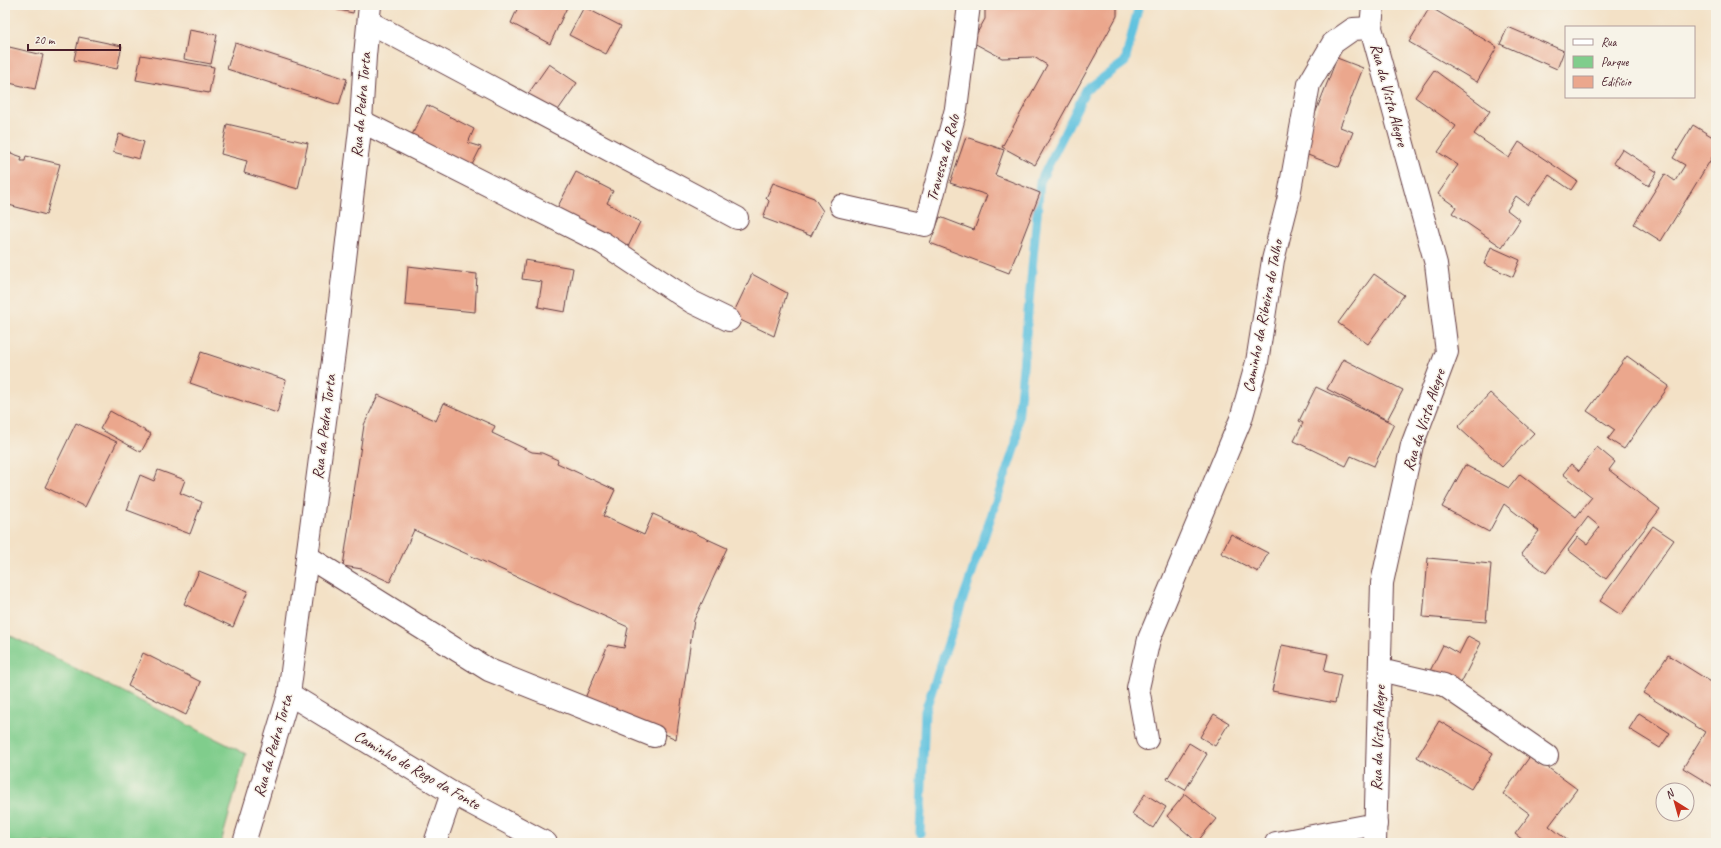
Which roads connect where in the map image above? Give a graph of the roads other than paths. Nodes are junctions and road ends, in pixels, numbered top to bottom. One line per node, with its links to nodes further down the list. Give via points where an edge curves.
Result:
1 (969, 5): 6 (street, Travessa do Ralo, via 956,109 925,225)
2 (1373, 5): 4 (street, Rua da Vista Alegre)
3 (369, 14): 5 (street, Rua da Pedra Torta); 7 (street)
4 (1371, 28): 10 (street, Rua da Vista Alegre, via 1436,264 1447,352 1412,446 1382,583); 13 (street, Caminho da Ribeira do Talho, via 1353,29 1333,43 1309,84 1288,201 1273,260 1257,362 1241,419 1149,639 1138,688)
5 (361, 121): 8 (street, via 603,243 692,302); 9 (street, Rua da Pedra Torta)
6 (841, 206)
7 (737, 218)
8 (729, 320)
9 (308, 557): 11 (street, Rua da Pedra Torta); 12 (street, via 489,670)
10 (1380, 670): 14 (street, via 1444,685); 16 (street, Rua da Vista Alegre)
11 (289, 694): 15 (street, Caminho de Rego da Fonte); 17 (street, Rua da Pedra Torta)
12 (654, 736)
13 (1147, 739)
14 (1547, 756)
15 (452, 793): 18 (street); 19 (street, Caminho de Rego da Fonte)
16 (1376, 833): 20 (street)
17 (244, 843)
18 (435, 843)
19 (546, 843)
20 (1276, 843)

